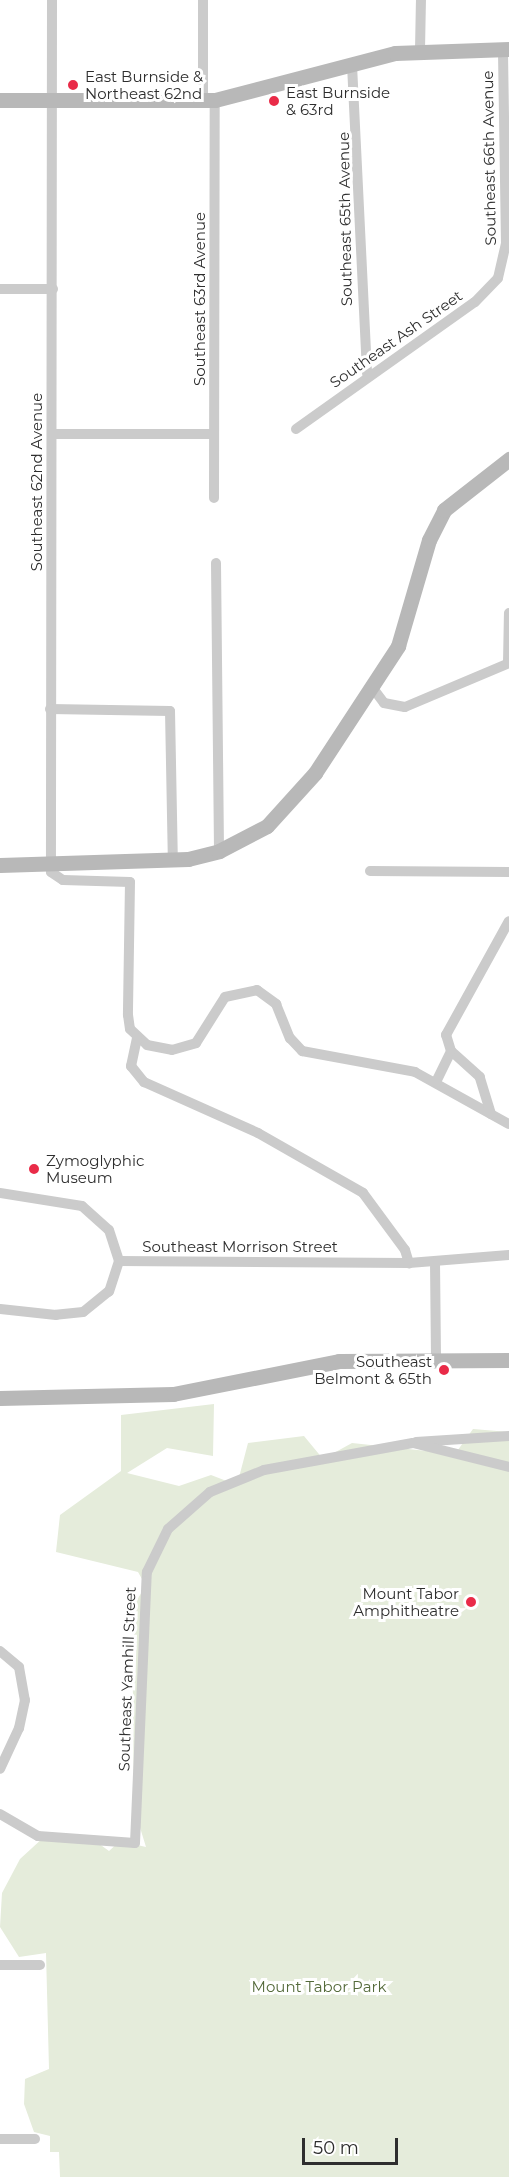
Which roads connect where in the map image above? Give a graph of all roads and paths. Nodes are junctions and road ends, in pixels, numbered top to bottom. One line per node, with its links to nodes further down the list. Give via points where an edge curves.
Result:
1 (52, 0): 8 (street, Southeast 62nd Avenue)
2 (203, 0): 9 (street, Southeast 63rd Avenue)
3 (421, 0): 5 (street)
4 (506, 49): 5 (street); 10 (street, Southeast 66th Avenue)
5 (420, 50): 6 (street)
6 (352, 64): 9 (street); 13 (street, Southeast 65th Avenue)
7 (0, 100): 8 (street)
8 (52, 100): 9 (street); 12 (street, Southeast 62nd Avenue)
9 (209, 100): 16 (street, Southeast 63rd Avenue)
10 (504, 267): 13 (street, Southeast Ash Street, via 485,294)
11 (0, 289): 12 (street)
12 (53, 290): 15 (street, Southeast 62nd Avenue)
13 (367, 374): 14 (street, Southeast Ash Street)
14 (296, 429)
15 (52, 434): 16 (street); 23 (street, Southeast 62nd Avenue)
16 (214, 434): 18 (street, Southeast 63rd Avenue)
17 (509, 459): 22 (street, via 444,510 429,540 405,629)
18 (214, 498)
19 (216, 563): 24 (street)
20 (509, 613): 21 (street)
21 (508, 663): 22 (street, via 405,707 384,703)
22 (372, 687): 24 (street, via 294,800 267,826)
23 (50, 709): 25 (street, via 170,711); 26 (street, Southeast 62nd Avenue)
24 (219, 851): 25 (street)
25 (173, 861): 26 (street)
26 (48, 864): 27 (street); 31 (street, via 55,878 63,880 130,882 129,1015)
27 (0, 865)
28 (370, 871): 29 (street)
29 (509, 872)
30 (509, 921): 32 (street, via 448,1024)
31 (136, 1038): 33 (street, via 158,1048 186,1048 203,1037 225,997 257,990 276,1004 290,1038 302,1051 415,1072); 40 (street, via 131,1066 144,1082 258,1133 363,1193 405,1250)
32 (450, 1051): 33 (street); 34 (street, via 480,1077)
33 (436, 1082): 34 (street, via 470,1107)
34 (491, 1114): 35 (street)
35 (509, 1124)
36 (0, 1193): 38 (street, via 82,1206 109,1230)
37 (509, 1255): 39 (street, Southeast Morrison Street)
38 (119, 1261): 40 (street, Southeast Morrison Street); 41 (street, via 109,1291 83,1312 56,1315)
39 (435, 1262): 40 (street, Southeast Morrison Street); 42 (street)
40 (409, 1263)
41 (0, 1309)
42 (436, 1360): 43 (street); 44 (street, via 314,1364 164,1395)
43 (509, 1360)
44 (0, 1398)
45 (509, 1436): 46 (street)
46 (413, 1443): 47 (street, Southeast Yamhill Street); 50 (street, Southeast Yamhill Street, via 237,1479 200,1499 163,1536 150,1562 143,1595 135,1843 38,1836)
47 (509, 1467)
48 (0, 1651): 49 (street, via 19,1667 25,1700 20,1728)
49 (0, 1769)
50 (0, 1814)
51 (0, 1965): 52 (street)
52 (40, 1965)
53 (0, 2139): 54 (street)
54 (35, 2139)

